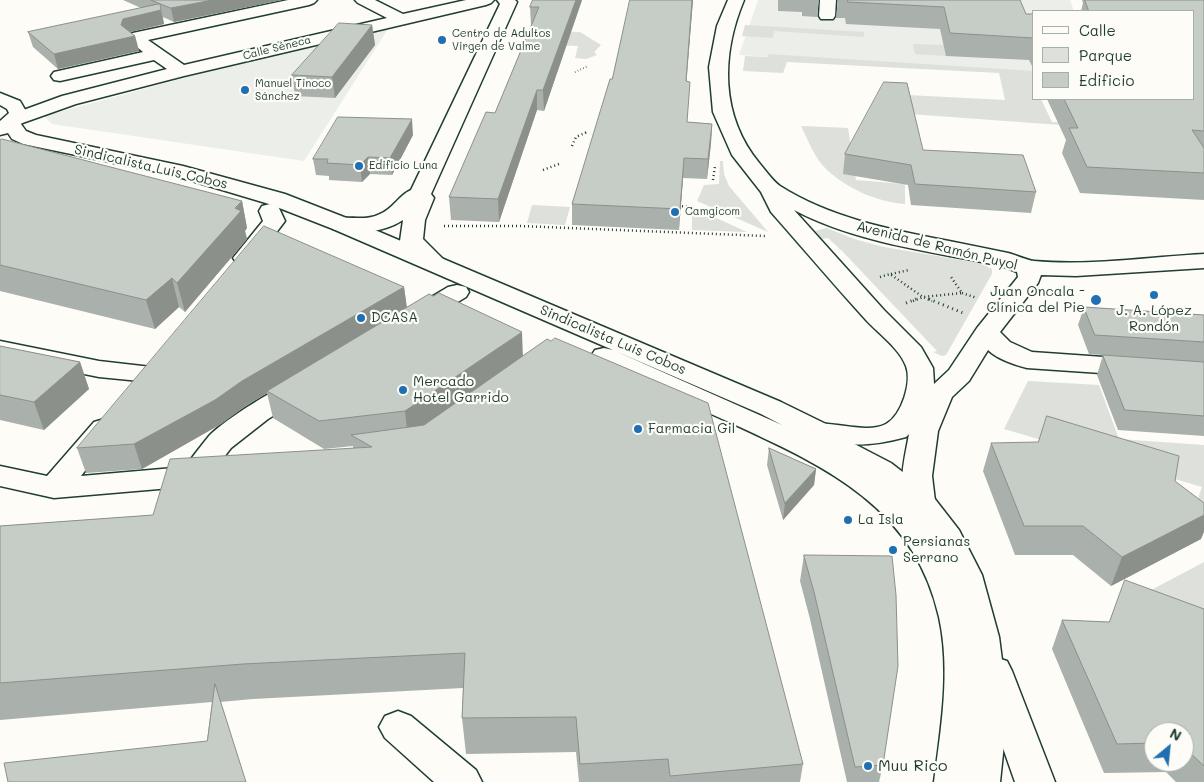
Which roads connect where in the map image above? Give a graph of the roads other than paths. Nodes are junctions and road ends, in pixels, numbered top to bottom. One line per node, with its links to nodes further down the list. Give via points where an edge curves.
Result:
1 (309, 0): 9 (street, via 134,38)
2 (364, 0): 8 (street)
3 (486, 0): 8 (street, Calle Séneca)
4 (505, 0): 15 (street, via 509,2)
5 (736, 0): 14 (street, Avenida de Ramón Puyol, via 725,26 718,66 722,112 742,155)
6 (828, 0): 7 (street)
7 (827, 16)
8 (400, 19): 10 (street, Calle Séneca)
9 (157, 54): 10 (street); 11 (street)
10 (181, 71): 12 (street, Calle Séneca)
11 (60, 76)
12 (7, 114): 18 (street, Sindicalista Luis Cobos, via 19,134 30,140 210,178)
13 (0, 149): 16 (street, Sindicalista Luis Cobos, via 187,185)
14 (771, 190): 17 (street, Avenida de Ramón Puyol); 19 (street, Avenida de Ramón Puyol, via 779,207)
15 (420, 194): 18 (street, via 410,197 394,216 371,225); 21 (street, via 423,198 411,241)
16 (270, 211): 23 (street, via 274,221); 24 (street, Sindicalista Luis Cobos)
17 (846, 223): 19 (street, Avenida de Ramón Puyol, via 816,224 805,232); 22 (street, Avenida de Ramón Puyol, via 889,236 1008,260)
18 (341, 224): 21 (street, Sindicalista Luis Cobos)
19 (805, 237): 28 (street, Avenida de Ramón Puyol)
20 (1204, 261): 22 (street)
21 (436, 264): 33 (street, Sindicalista Luis Cobos)
22 (1028, 268): 26 (street, Avenida de Ramón Puyol, via 1030,278)
23 (230, 277)
24 (457, 292): 25 (street); 42 (street, Sindicalista Luis Cobos, via 566,344 810,449 855,474 884,498 919,534 942,572 956,617 963,672)
25 (399, 327)
26 (990, 329): 29 (street, via 1001,348 1027,360); 30 (street, Avenida de Ramón Puyol)
27 (0, 350): 37 (street, via 98,369 156,366)
28 (912, 353): 30 (street, Avenida de Ramón Puyol, via 936,364); 33 (street, Avenida de Ramón Puyol, via 920,368 920,396 896,431 872,436)
29 (1042, 362): 30 (street); 32 (street)
30 (964, 367): 38 (street, Avenida de Ramón Puyol, via 939,394 924,431 917,476)
31 (324, 372): 36 (street, via 258,413 221,442)
32 (1204, 372)
33 (818, 431): 38 (street, Sindicalista Luis Cobos, via 830,444 880,470)
34 (233, 472): 36 (street)
35 (0, 476): 37 (street)
36 (194, 476): 37 (street)
37 (54, 488)
38 (920, 502): 39 (street, Sindicalista Luis Cobos, via 942,530 965,575)
39 (981, 637): 43 (street, Sindicalista Luis Cobos, via 989,706); 44 (street)
40 (398, 727): 41 (street)
41 (462, 782)
42 (954, 782)
43 (980, 782)
44 (1035, 782)

